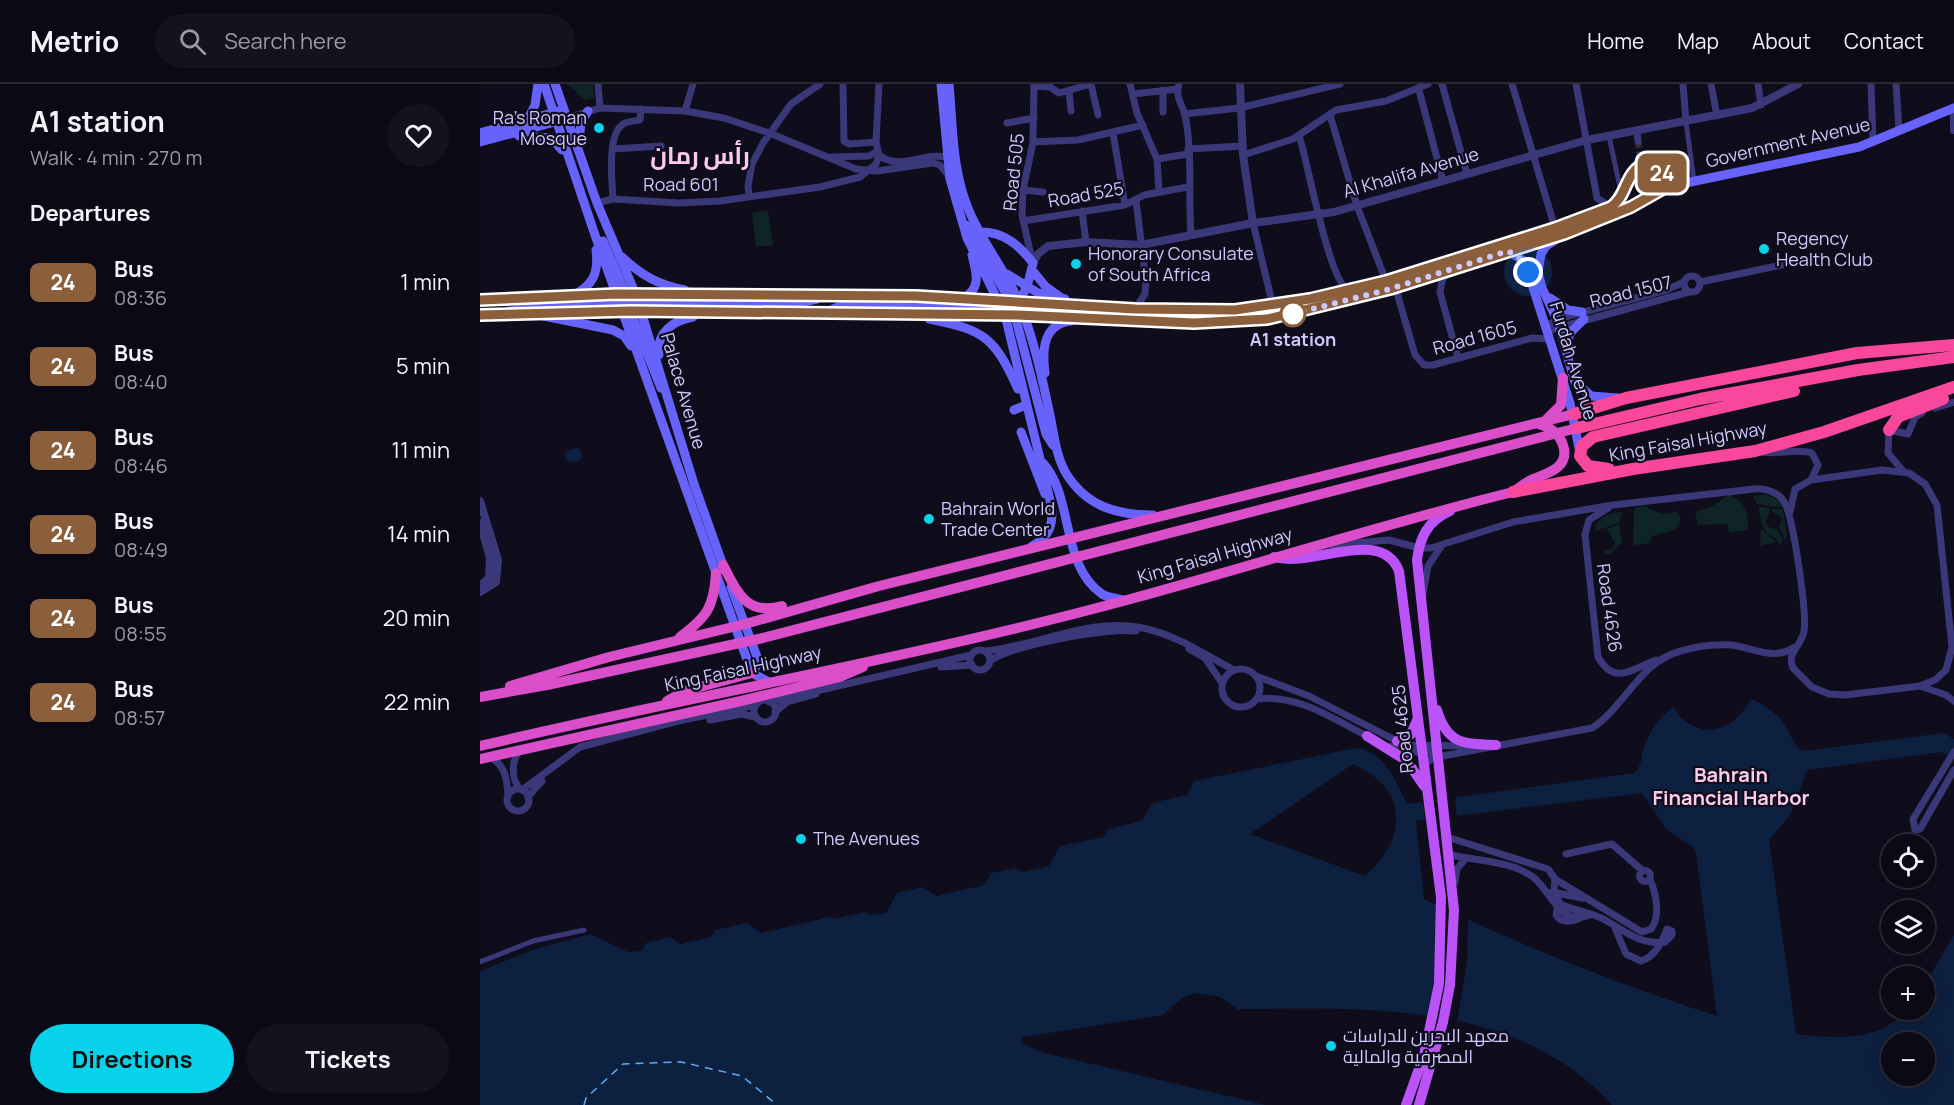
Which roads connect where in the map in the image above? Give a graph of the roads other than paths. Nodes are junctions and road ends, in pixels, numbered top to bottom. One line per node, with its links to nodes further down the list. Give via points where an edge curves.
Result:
1 (538, 84): 49 (main road, via 536,105)
2 (543, 84): 47 (main road, Palace Avenue)
3 (555, 84): 42 (main road, Palace Avenue)
4 (598, 84): 33 (street)
5 (693, 84): 38 (street)
6 (843, 84): 65 (street, via 844,141)
7 (879, 84): 65 (street)
8 (941, 84): 74 (main road)
9 (949, 84): 79 (main road)
10 (1091, 84): 30 (street); 44 (street)
11 (1130, 84): 31 (street)
12 (1240, 84): 34 (street)
13 (1340, 84): 34 (street)
14 (1428, 84): 29 (street)
15 (1442, 84): 81 (street)
16 (1512, 84): 75 (street)
17 (1576, 84): 62 (street)
18 (1683, 84): 50 (street)
19 (1711, 84): 46 (street)
20 (1758, 84): 32 (street)
21 (1871, 84): 67 (street)
22 (1896, 84): 55 (street)
23 (819, 85): 58 (street, via 791,104)
24 (1034, 85): 27 (street); 48 (street, Road 505)
25 (1795, 85): 32 (street, Al Khalifa Avenue)
26 (1178, 86): 28 (street); 43 (street, via 1177,96)
27 (1055, 87): 30 (street)
28 (1162, 90): 31 (street); 40 (street)
29 (1419, 90): 45 (street, via 1336,110); 84 (street)
30 (1069, 92): 39 (street)
31 (1133, 94): 52 (street)
32 (1761, 105): 46 (street, Al Khalifa Avenue)
33 (600, 108): 36 (street); 37 (street)
34 (1239, 108): 43 (street); 71 (street)
35 (1954, 108): 55 (main road, Government Avenue)
36 (641, 109): 38 (street); 69 (street, via 640,120 622,124 618,129)
37 (588, 111): 42 (street); 72 (main road, via 579,128)
38 (685, 111): 58 (street, via 724,118)
39 (1071, 111)
40 (1163, 112)
41 (1954, 113): 53 (street)
42 (566, 114): 47 (main road); 72 (main road, Palace Avenue)
43 (1184, 114): 70 (street)
44 (1098, 115)
45 (1330, 115): 59 (street); 97 (street, Road 1605)
46 (1717, 116): 50 (street, Al Khalifa Avenue)
47 (555, 117): 49 (main road); 60 (main road); 78 (main road, Palace Avenue)
48 (1034, 118): 51 (street); 66 (street, Road 505)
49 (526, 121): 56 (main road)
50 (1686, 122): 54 (street, Al Khalifa Avenue); 83 (street)
51 (1006, 123)
52 (1143, 125): 57 (street); 77 (street)
53 (1954, 130)
54 (1637, 131): 61 (street, Al Khalifa Avenue); 63 (street)
55 (1899, 131): 67 (main road, Government Avenue)
56 (480, 133)
57 (1113, 133): 66 (street, via 1078,140); 96 (street)
58 (772, 134): 76 (street); 90 (street, via 752,164)
59 (1299, 135): 71 (street, via 1274,147); 100 (street)
60 (505, 136): 64 (main road); 78 (main road, via 551,138)
61 (1609, 136): 62 (street, Al Khalifa Avenue); 92 (street)
62 (1587, 140): 75 (street, Al Khalifa Avenue); 98 (street, via 1597,198)
63 (1638, 141)
64 (480, 142)
65 (876, 142): 73 (street)
66 (1033, 142): 86 (street, Road 505)
67 (1873, 142): 83 (main road, Government Avenue)
68 (661, 146): 69 (street)
69 (614, 149): 93 (street, via 610,164)
70 (1188, 151): 71 (street); 77 (street); 85 (street)
71 (1243, 151): 103 (street)
72 (579, 152): 95 (main road, Palace Avenue)
73 (879, 153): 74 (street, via 894,162); 76 (street); 80 (street)
74 (947, 156): 79 (street); 82 (main road)
75 (1531, 156): 81 (street, Al Khalifa Avenue); 104 (street)
76 (832, 158): 80 (street)
77 (1157, 159): 89 (street)
78 (570, 163): 91 (main road, Palace Avenue)
79 (956, 168): 105 (main road)
80 (870, 170): 82 (street, via 933,163 946,170); 90 (street, Road 601, via 844,183)
81 (1467, 174): 84 (street, Al Khalifa Avenue)
82 (950, 179): 102 (main road)
83 (1694, 181): 87 (main road, Government Avenue)
84 (1443, 182): 97 (street, Al Khalifa Avenue)
85 (1188, 187): 89 (street, Road 525); 106 (street)
86 (1023, 190): 88 (street); 101 (street, Road 505)
87 (1661, 190): 92 (main road, Government Avenue, via 1665,182 1662,173 1640,162); 107 (main road, Government Avenue, via 1625,210)
88 (1043, 192)
89 (1159, 192): 94 (street, Road 525)
90 (749, 196): 93 (street, Road 601, via 679,202)
91 (582, 197): 108 (main road, Palace Avenue); 131 (main road)
92 (1622, 197): 98 (main road, Government Avenue)
93 (613, 199): 95 (street, Road 601)
94 (1136, 201): 96 (street, Road 525); 111 (street)
95 (597, 203): 113 (main road, Palace Avenue)
96 (1125, 205): 99 (street, Road 525)
97 (1357, 206): 100 (street, Al Khalifa Avenue); 120 (street, Road 1605)
98 (1611, 207): 104 (main road, Government Avenue)
99 (1082, 211): 101 (street, Road 525); 110 (street)
100 (1319, 212): 103 (street, Al Khalifa Avenue); 123 (street, via 1340,284)
101 (1023, 221): 115 (street, Road 505)
102 (963, 222): 109 (main road); 132 (main road, via 975,236)
103 (1253, 223): 106 (street, Al Khalifa Avenue); 133 (street)
104 (1555, 228): 120 (main road, Government Avenue)
105 (981, 232): 115 (main road, via 1018,250); 117 (main road)
106 (1191, 234): 111 (street, Al Khalifa Avenue)
107 (1564, 234): 112 (main road, Government Avenue); 122 (main road, Furdah Avenue, via 1541,254 1538,272)
108 (595, 236): 127 (main road, via 594,279); 131 (main road, Palace Avenue)
109 (967, 238): 128 (main road, via 977,273 976,285 971,294); 132 (main road)
110 (1086, 242): 111 (street, Al Khalifa Avenue); 115 (street, Al Khalifa Avenue, via 1048,246)
111 (1141, 245): 135 (street, via 1146,288)
112 (1508, 251): 116 (main road, Government Avenue); 146 (main road, Furdah Avenue, via 1524,261)
113 (620, 255): 125 (main road, via 641,275 655,282); 131 (main road, Palace Avenue)
114 (1815, 258): 118 (street)
115 (1032, 266): 121 (main road); 129 (main road, via 1046,287)
116 (1447, 271): 120 (main road, Government Avenue); 152 (street, via 1440,292)
117 (1004, 272): 121 (main road); 132 (main road)
118 (1700, 281): 119 (street, Road 1507, via 1690,276); 124 (street, via 1699,290)
119 (1684, 282): 124 (street); 143 (street, Road 1507)
120 (1388, 285): 123 (main road, Government Avenue); 144 (main road, Government Avenue, via 1280,317 1194,323); 152 (street, Road 1605, via 1398,296 1418,361 1428,366)
121 (1027, 287): 129 (main road); 132 (main road)
122 (1542, 288): 143 (main road, via 1558,306); 145 (main road, Furdah Avenue)
123 (1350, 291): 133 (main road, Government Avenue)
124 (1689, 292): 143 (street, Road 1507)
125 (699, 294): 126 (main road, Government Avenue); 131 (main road, Government Avenue)
126 (826, 295): 128 (main road, Government Avenue); 131 (main road, via 789,305)
127 (572, 296): 130 (street, Government Avenue); 131 (street, Government Avenue)
128 (961, 298): 132 (main road, Government Avenue)
129 (1065, 299): 134 (main road)
130 (480, 300)
131 (628, 303): 136 (main road, via 527,307); 137 (street, Government Avenue); 138 (main road, Government Avenue); 153 (main road, Palace Avenue); 155 (main road, Palace Avenue); 161 (main road)
132 (1008, 305): 134 (main road, Government Avenue); 139 (main road, via 846,304); 140 (main road, Government Avenue); 142 (main road); 163 (main road)
133 (1273, 306): 135 (main road, Government Avenue, via 1235,310)
134 (1082, 307): 135 (main road, Government Avenue)
135 (1135, 309)
136 (506, 312): 137 (street, Government Avenue); 141 (street, Government Avenue)
137 (524, 312): 153 (main road, via 613,330 629,342)
138 (712, 314): 139 (main road, Government Avenue); 155 (main road, via 680,320 668,327 659,341)
139 (821, 314): 140 (main road, Government Avenue)
140 (906, 314): 163 (main road, via 966,328 992,343)
141 (480, 315)
142 (1021, 315): 144 (main road, Government Avenue); 157 (main road); 160 (main road)
143 (1583, 316): 145 (street, Road 1507); 150 (main road, via 1568,337)
144 (1113, 319): 157 (main road, via 1067,321 1052,329 1043,348)
145 (1558, 323): 146 (street, Road 1507); 150 (main road, Furdah Avenue)
146 (1546, 332): 152 (street, Road 1605); 156 (main road, Furdah Avenue)
147 (1954, 337): 149 (highway)
148 (1954, 345): 149 (highway, King Faisal Highway)
149 (1914, 347): 159 (highway, King Faisal Highway, via 1857,353)
150 (1566, 349): 156 (main road, Furdah Avenue)
151 (1954, 357): 154 (highway, King Faisal Highway)
152 (1458, 358)
153 (643, 366): 195 (main road, Palace Avenue)
154 (1858, 370): 169 (highway, King Faisal Highway, via 1700,399); 174 (highway, via 1789,392 1593,437 1582,446)
155 (661, 372): 161 (main road, Palace Avenue)
156 (1568, 376): 159 (main road, via 1591,396); 166 (main road, Furdah Avenue); 168 (highway, via 1561,405)
157 (1044, 387): 160 (main road)
158 (1954, 388): 170 (highway, via 1942,399 1898,417); 173 (highway, King Faisal Highway)
159 (1626, 398): 166 (highway, King Faisal Highway)
160 (1041, 399): 163 (main road); 165 (main road)
161 (667, 400): 195 (main road, Palace Avenue)
162 (1954, 402): 170 (street, via 1916,416 1908,434)
163 (1025, 403): 164 (main road); 167 (main road)
164 (1014, 410)
165 (1044, 411): 167 (main road); 185 (main road, via 1057,452 1073,483 1101,507 1122,514)
166 (1574, 414): 168 (highway, King Faisal Highway); 169 (main road, Furdah Avenue)
167 (1028, 416): 175 (main road)
168 (1539, 424): 172 (highway); 185 (highway, King Faisal Highway)
169 (1577, 428): 172 (highway, King Faisal Highway); 174 (main road, Furdah Avenue)
170 (1889, 430): 177 (street, via 1887,453)
171 (1020, 432): 182 (main road)
172 (1558, 435): 179 (highway, via 1564,450 1561,464); 194 (highway, King Faisal Highway)
173 (1755, 451): 176 (highway, King Faisal Highway); 178 (street, via 1812,453 1818,465)
174 (1580, 456): 176 (highway, via 1588,466 1596,468)
175 (1039, 459): 182 (main road); 188 (main road, via 1054,479)
176 (1633, 468): 179 (highway, King Faisal Highway)
177 (1905, 472): 178 (street, via 1882,470); 201 (street, via 1925,484 1937,505)
178 (1811, 480): 184 (street, via 1795,489)
179 (1513, 492): 181 (highway, King Faisal Highway)
180 (480, 501): 187 (street)
181 (1473, 502): 190 (highway, King Faisal Highway); 191 (main road, Road 4625, via 1431,522)
182 (1051, 504): 192 (main road, via 1050,531 1040,542)
183 (1613, 505): 184 (street, Road 4626, via 1758,489 1781,497); 189 (street, Road 4626, via 1514,522); 209 (street, Road 4626, via 1589,520 1585,535 1598,657 1609,670 1628,674)
184 (1790, 512): 206 (street, via 1804,619)
185 (1166, 516): 188 (highway, King Faisal Highway)
186 (480, 524): 187 (street)
187 (487, 534): 196 (street, via 491,572); 198 (street, via 498,560 498,575 496,582)
188 (1072, 540): 192 (highway, King Faisal Highway); 194 (main road)
189 (1442, 545): 191 (street, Road 4626); 200 (street, via 1428,566)
190 (1318, 547): 191 (street, Road 4626, via 1389,540); 193 (highway, King Faisal Highway)
191 (1419, 548): 200 (main road, Road 4625)
192 (1022, 551): 197 (highway, King Faisal Highway)
193 (1274, 557): 199 (highway, King Faisal Highway); 227 (main road, Road 4625, via 1306,560 1373,549 1392,557 1401,578)
194 (1077, 558): 199 (main road, via 1101,593); 205 (highway, King Faisal Highway)
195 (719, 569): 197 (highway, via 738,594 760,608); 202 (main road, Palace Avenue); 204 (highway, via 711,608)
196 (480, 586)
197 (879, 586): 202 (highway, King Faisal Highway)
198 (480, 592)
199 (1126, 600): 210 (highway, King Faisal Highway)
200 (1421, 601): 219 (main road, Road 4625)
201 (1951, 623): 203 (street); 218 (street, via 1949,666 1939,678)
202 (740, 625): 204 (highway, King Faisal Highway); 205 (main road, Palace Avenue)
203 (1954, 631)
204 (677, 639): 220 (highway, King Faisal Highway, via 544,674)
205 (746, 642): 214 (main road, Palace Avenue, via 759,663); 220 (highway, King Faisal Highway)
206 (1799, 642): 209 (street, Road 4626, via 1779,654 1716,645 1678,651); 218 (street, via 1791,654 1793,668 1823,693 1845,695)
207 (985, 651): 208 (street); 211 (street); 213 (street, via 1120,625 1147,629 1188,643)
208 (971, 655): 212 (street); 223 (street)
209 (1662, 659): 232 (street, Road 4626, via 1592,728)
210 (873, 660): 216 (highway, King Faisal Highway); 233 (highway, via 840,677)
211 (990, 661): 212 (street, via 983,670); 217 (street, via 1006,653 1095,633 1133,631 1158,636 1194,651 1205,658)
212 (972, 666): 226 (street, via 944,666 835,690 790,701)
213 (1234, 670): 215 (street, via 1243,669); 217 (street)
214 (752, 673): 216 (main road); 224 (highway, via 685,691)
215 (1256, 676): 221 (street, via 1260,690); 230 (street, via 1308,696)
216 (769, 682): 224 (highway, King Faisal Highway)
217 (1222, 683): 221 (street, via 1222,696 1232,706 1246,707)
218 (1920, 686): 222 (street)
219 (1430, 694): 232 (main road, via 1440,723 1449,735 1462,742); 235 (main road, Road 4625)
220 (480, 696)
221 (1257, 699): 229 (street, via 1272,697 1303,703)
222 (1954, 701)
223 (769, 702): 225 (street); 226 (street)
224 (662, 705): 231 (highway, King Faisal Highway)
225 (756, 705): 228 (street); 240 (street, via 580,747)
226 (775, 712): 228 (street, via 765,722)
227 (1419, 712): 230 (main road, via 1414,731); 234 (main road, Road 4625)
228 (755, 717): 243 (street, via 738,714 588,748 565,760)
229 (1367, 736): 234 (street, via 1403,751); 242 (main road, via 1407,761)
230 (1397, 741): 234 (street)
231 (480, 746)
232 (1496, 746): 235 (street, Road 4626)
233 (521, 749): 237 (highway); 240 (street, via 514,766)
234 (1423, 749): 235 (street, Road 4626); 238 (main road, Road 4625)
235 (1436, 752): 238 (street); 244 (main road, Road 4625)
236 (1954, 752): 239 (street, via 1913,819 1915,830 1920,829)
237 (483, 758): 241 (street, via 495,760 504,769)
238 (1424, 766): 242 (main road, Road 4625)
239 (1954, 770)
240 (521, 789): 241 (street); 243 (street)
241 (508, 795): 243 (street, via 508,804 516,811 527,806)
242 (1428, 795): 260 (main road, Road 4625, via 1441,897)
243 (528, 797)
244 (1445, 823): 245 (street); 255 (main road, Road 4625)
245 (1450, 838): 247 (street); 249 (street)
246 (1566, 854): 254 (street, via 1609,843 1617,846 1643,871 1641,880 1650,879 1656,918 1648,931 1639,932 1616,914)
247 (1452, 855): 248 (street); 252 (street)
248 (1466, 858): 250 (street, via 1508,866); 252 (street, via 1457,869)
249 (1540, 865): 250 (street); 251 (street)
250 (1535, 879): 253 (street)
251 (1555, 879): 253 (street); 254 (street)
252 (1455, 882): 255 (street)
253 (1552, 892): 254 (street); 256 (street, via 1560,904); 256 (street, via 1557,909 1565,915)
254 (1585, 899)
255 (1454, 910): 260 (main road, Road 4625, via 1450,985)
256 (1590, 915): 257 (street)
257 (1615, 928): 257 (street, via 1642,942 1663,942 1648,958 1638,961 1621,948)
258 (584, 930): 259 (street, via 533,941)
259 (480, 962)
260 (1438, 1021): 261 (main road); 262 (main road)
261 (1406, 1105)
262 (1419, 1105)

